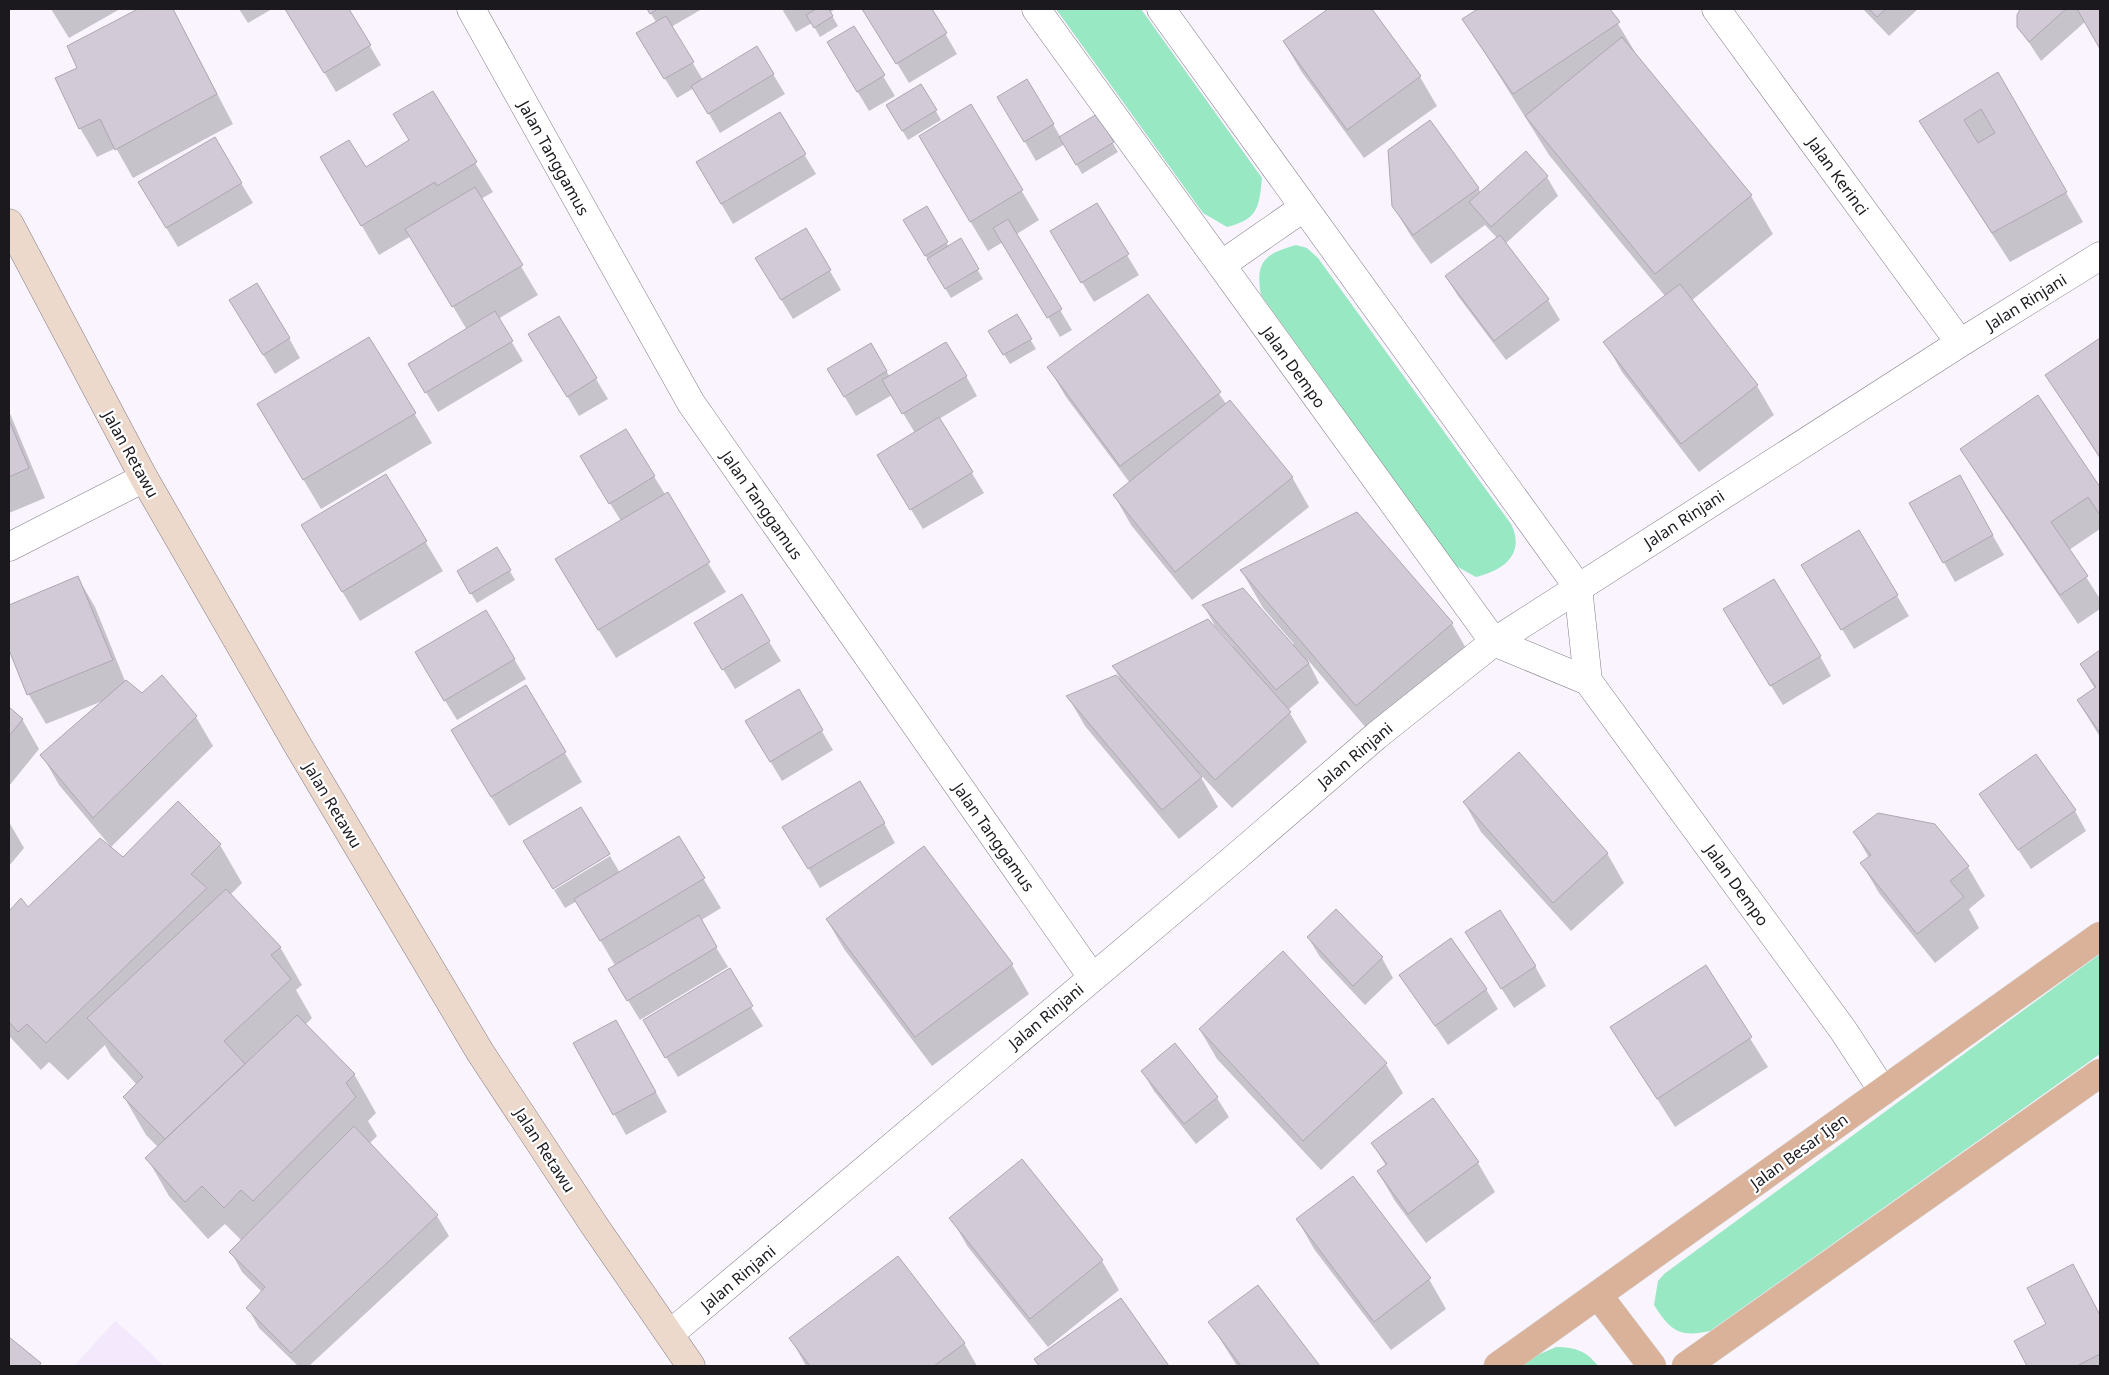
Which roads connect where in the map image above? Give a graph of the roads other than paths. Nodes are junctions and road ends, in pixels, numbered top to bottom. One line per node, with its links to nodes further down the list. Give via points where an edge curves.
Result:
1 (471, 9): 16 (street, Jalan Tanggamus, via 691,403)
2 (1036, 9): 8 (street, Jalan Dempo)
3 (1161, 9): 5 (street)
4 (1716, 9): 9 (street, Jalan Kerinci)
5 (1304, 208): 8 (street); 12 (street)
6 (9, 223): 10 (main road, Jalan Retawu)
7 (2100, 256): 9 (street, Jalan Rinjani)
8 (1220, 265): 13 (street, Jalan Dempo)
9 (1960, 343): 12 (street, Jalan Rinjani)
10 (144, 478): 11 (street); 20 (main road, Jalan Retawu, via 480,1052)
11 (9, 547)
12 (1578, 587): 13 (street, Jalan Rinjani); 14 (street)
13 (1494, 642): 14 (street); 16 (street, Jalan Rinjani, via 1376,736)
14 (1588, 681): 18 (street, Jalan Dempo, via 1843,1030)
15 (2100, 936): 18 (main road, Jalan Besar Ijen)
16 (1092, 977): 20 (street, Jalan Rinjani)
17 (2100, 1073): 24 (main road)
18 (1883, 1091): 19 (main road, Jalan Besar Ijen)
19 (1598, 1295): 22 (main road, Jalan Besar Ijen); 23 (main road)
20 (670, 1334): 21 (main road, Jalan Retawu)
21 (691, 1366)
22 (1498, 1366)
23 (1652, 1366)
24 (1686, 1366)

